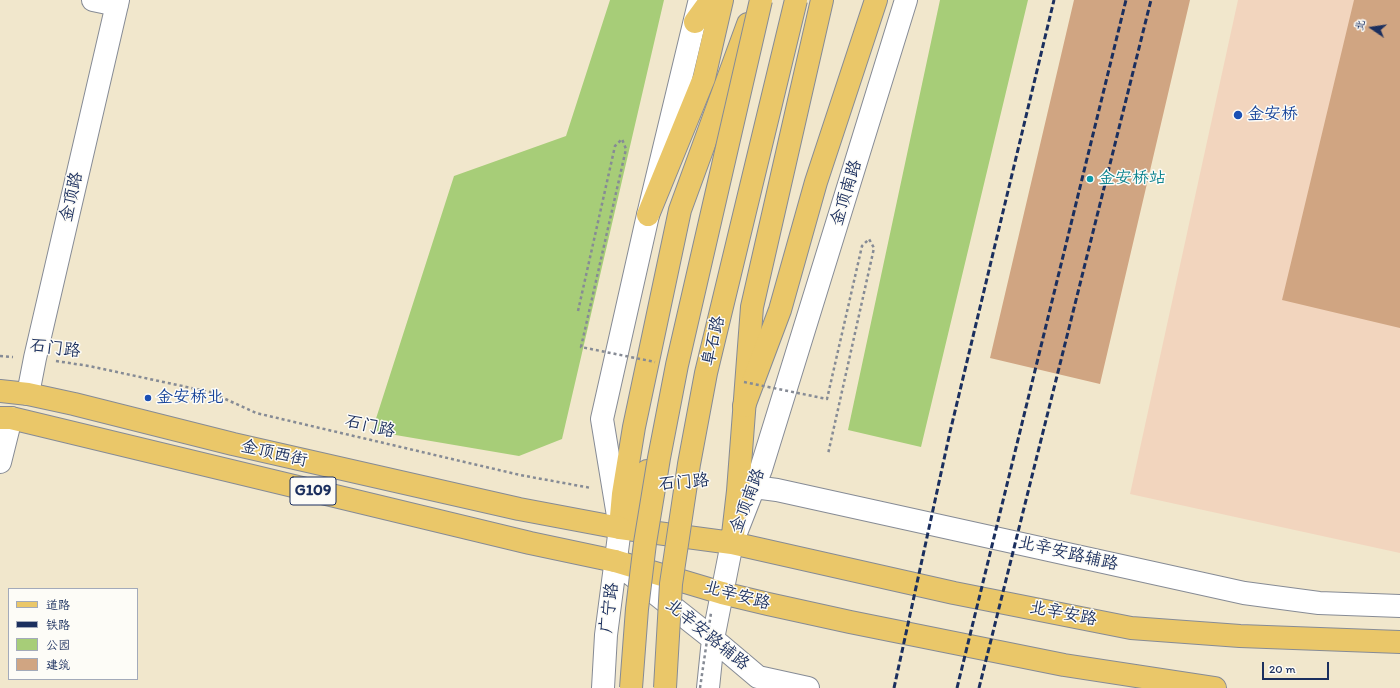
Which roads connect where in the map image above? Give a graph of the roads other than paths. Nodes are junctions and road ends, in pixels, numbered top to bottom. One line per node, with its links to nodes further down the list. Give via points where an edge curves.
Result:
1 (93, 0): 11 (street)
2 (700, 0): 12 (street)
3 (711, 0): 12 (main road)
4 (722, 0): 14 (main road)
5 (753, 0): 13 (main road)
6 (761, 0): 31 (main road, 阜石路, bridge, via 677,365 659,458 644,550)
7 (796, 0): 32 (main road, 阜石路, bridge, via 706,373 671,584)
8 (822, 0): 19 (main road, 金顶南路, via 752,307)
9 (876, 0): 19 (main road, via 816,182 780,310)
10 (906, 0): 22 (street, 金顶南路, via 788,383)
11 (117, 2): 18 (street, 金顶路)
12 (695, 22): 16 (street)
13 (748, 24): 15 (main road); 23 (main road, via 656,423 642,499)
14 (704, 78): 15 (main road); 16 (main road)
15 (680, 210): 23 (main road, via 634,426)
16 (648, 216): 23 (street, via 602,419)
17 (0, 391): 18 (main road, 金顶西街 / G109)
18 (28, 394): 23 (main road, 金顶西街 / G109, via 240,446 519,509)
19 (744, 406): 22 (main road, 金顶南路)
20 (5, 418): 21 (street); 25 (main road, 金顶西街 / G109)
21 (0, 462)
22 (746, 489): 24 (main road, 金顶南路); 27 (street, 北辛安路辅路, via 788,493 1244,593 1319,603)
23 (620, 528): 24 (main road, 金顶西街); 25 (street, 广宁路)
24 (732, 543): 26 (street); 29 (main road, 北辛安路, via 1131,628 1240,636)
25 (615, 561): 26 (main road, 北辛安路); 28 (street, 北辛安路辅路); 30 (street, 广宁路)
26 (722, 593): 28 (street); 35 (main road, 北辛安路, via 850,622 1064,665)
27 (1400, 606)
28 (713, 639): 33 (street); 34 (street, 北辛安路辅路, via 758,677)
29 (1400, 642)
30 (603, 688)
31 (631, 688)
32 (664, 688)
33 (708, 688)
34 (808, 688)
35 (1215, 688)

